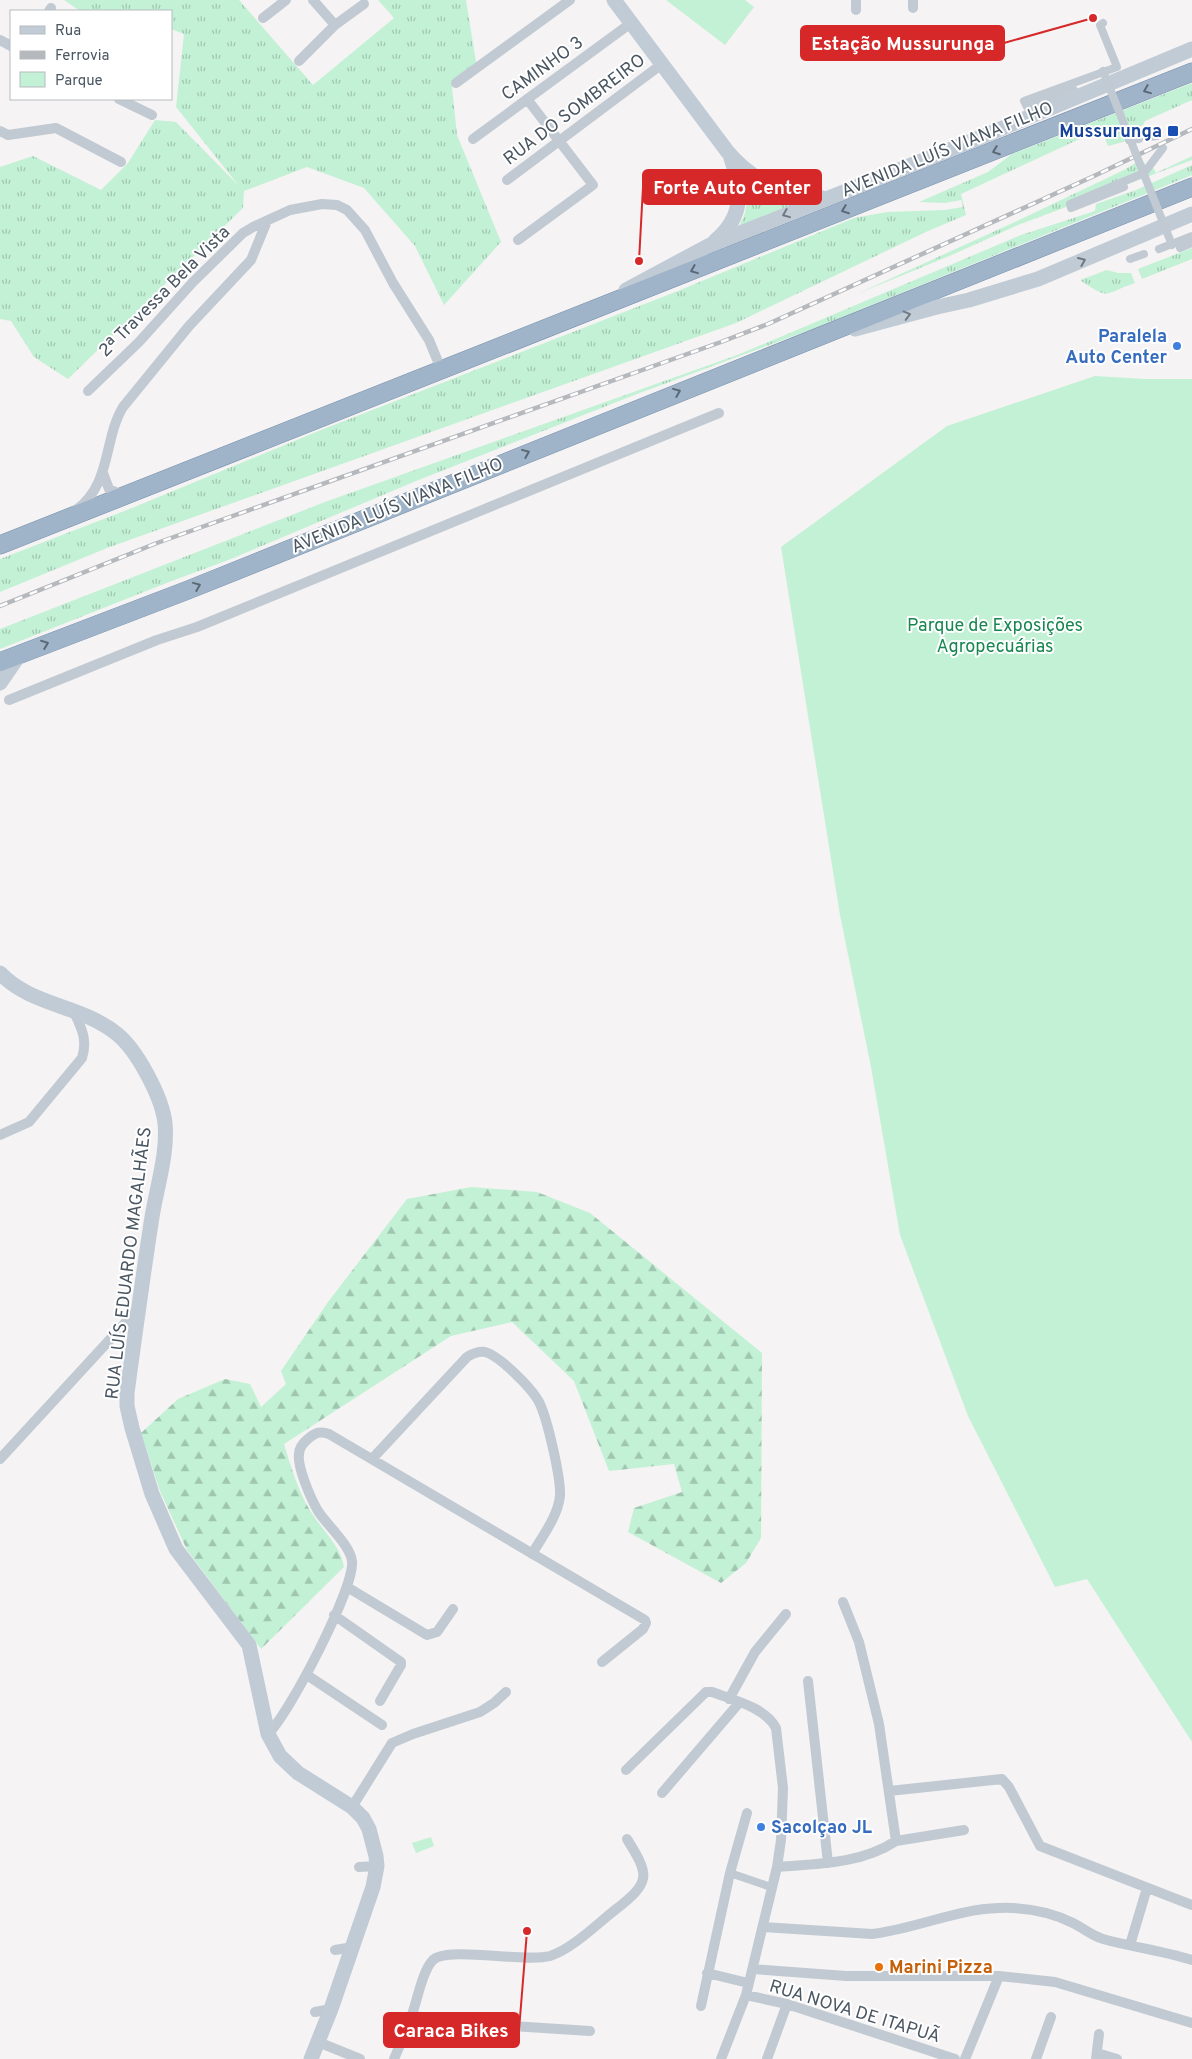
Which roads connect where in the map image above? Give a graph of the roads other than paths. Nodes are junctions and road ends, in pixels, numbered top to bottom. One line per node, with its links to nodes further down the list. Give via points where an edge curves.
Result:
1 (286, 0): 6 (street)
2 (313, 0): 8 (street)
3 (570, 0): 14 (street)
4 (364, 4): 8 (street)
5 (623, 9): 11 (main road); 16 (street, CAMINHO 3)
6 (263, 18)
7 (1103, 23): 12 (street, via 1100,24 1117,67)
8 (335, 25): 10 (street)
9 (1192, 49): 32 (main road, AVENIDA LUÍS VIANA FILHO)
10 (299, 60)
11 (662, 64): 25 (street, RUA DO SOMBREIRO); 27 (main road)
12 (1104, 71): 17 (street, via 1024,102 1027,107 1074,88); 24 (street, bridge)
13 (1192, 72): 44 (highway, AVENIDA LUÍS VIANA FILHO, one-way to 44)
14 (456, 83)
15 (125, 100): 18 (street)
16 (526, 100): 22 (street, CAMINHO 3); 25 (street)
17 (1030, 103)
18 (152, 115)
19 (0, 131): 28 (street, via 8,135 56,128)
20 (1157, 136): 21 (street)
21 (1148, 137)
22 (473, 139)
23 (1139, 139): 24 (street, bridge)
24 (1129, 140): 29 (street, bridge)
25 (559, 141): 30 (street, RUA DO SOMBREIRO); 37 (street, via 593,185)
26 (1163, 148): 29 (street)
27 (730, 154): 32 (main road, via 757,179 776,188 796,195); 39 (main road, via 737,177 737,210 727,229)
28 (121, 162)
29 (1144, 173): 33 (street, via 1070,204 1071,208 1124,187 1122,185); 40 (street, bridge)
30 (507, 180)
31 (1192, 187): 45 (highway, AVENIDA LUÍS VIANA FILHO)
32 (825, 198): 39 (main road, AVENIDA LUÍS VIANA FILHO, one-way to 39)
33 (1088, 199)
34 (1192, 214): 45 (main road, AVENIDA LUÍS VIANA FILHO, one-way to 34, via 1038,280)
35 (267, 221): 46 (street, 2ª Travessa Bela Vista, via 307,206 337,205 347,210 365,230 392,283 428,339); 47 (street, 2ª Travessa Bela Vista, via 243,233 221,253 139,342); 49 (street, via 251,260 189,326 123,407 116,420)
36 (1192, 236): 40 (street)
37 (518, 240)
38 (1192, 243): 40 (street)
39 (708, 246): 44 (main road, AVENIDA LUÍS VIANA FILHO)
40 (1176, 247): 41 (street)
41 (1159, 249)
42 (1144, 254): 43 (street)
43 (1130, 259)
44 (570, 319): 46 (highway, AVENIDA LUÍS VIANA FILHO)
45 (793, 346): 54 (highway, AVENIDA LUÍS VIANA FILHO, one-way to 45)
46 (441, 369): 50 (highway, AVENIDA LUÍS VIANA FILHO)
47 (88, 390)
48 (719, 414): 57 (street, via 197,628 157,640)
49 (104, 473): 50 (street, via 109,489); 51 (street, via 84,503)
50 (126, 497): 51 (highway, AVENIDA LUÍS VIANA FILHO)
51 (52, 525): 52 (highway, AVENIDA LUÍS VIANA FILHO)
52 (8, 537): 53 (highway, AVENIDA LUÍS VIANA FILHO)
53 (0, 545)
54 (20, 654): 55 (highway, AVENIDA LUÍS VIANA FILHO); 56 (main road)
55 (0, 662)
56 (0, 683)
57 (8, 698)
58 (0, 973): 59 (main road, RUA LUÍS EDUARDO MAGALHÃES, via 23,992)
59 (72, 1010): 60 (street, via 84,1035 86,1047 82,1058 29,1122); 61 (main road, RUA LUÍS EDUARDO MAGALHÃES, via 117,1034 147,1075 160,1101 165,1135)
60 (0, 1135)
61 (138, 1309): 62 (street); 77 (main road, RUA LUÍS EDUARDO MAGALHÃES, via 127,1406 149,1485 176,1549 248,1645)
62 (0, 1459)
63 (372, 1459): 64 (street); 64 (street, via 467,1357 486,1352 503,1363 537,1399 549,1436 560,1497 554,1516); 65 (street, via 322,1432 302,1443 299,1452 314,1504 350,1555 352,1572)
64 (532, 1554): 70 (street, via 645,1620 644,1630)
65 (347, 1587): 67 (street, via 427,1635 437,1632); 69 (street)
66 (842, 1602): 79 (street, via 860,1642 879,1724)
67 (453, 1609)
68 (786, 1614): 75 (street, via 755,1652)
69 (334, 1615): 71 (street); 74 (street, via 401,1662)
70 (602, 1662)
71 (307, 1675): 76 (street); 77 (street, via 277,1726)
72 (808, 1680): 86 (street)
73 (506, 1692): 81 (street, via 480,1712 392,1743)
74 (380, 1701)
75 (734, 1701): 78 (street, via 712,1692 704,1694); 80 (street); 89 (street, via 760,1712 773,1723 778,1737 783,1788)
76 (382, 1725)
77 (268, 1734): 81 (main road, RUA LUÍS EDUARDO MAGALHÃES, via 280,1756 298,1773)
78 (626, 1770)
79 (889, 1791): 85 (street); 92 (street, via 1002,1779 1009,1786 1040,1846)
80 (662, 1793)
81 (352, 1807): 88 (main road, RUA LUÍS EDUARDO MAGALHÃES, via 371,1828)
82 (747, 1813): 90 (street)
83 (964, 1830): 85 (street)
84 (627, 1839): 108 (street, via 644,1872 639,1889 627,1901 560,1952 550,1956 452,1954 434,1960)
85 (896, 1841): 86 (street, via 862,1856)
86 (828, 1863): 89 (street)
87 (359, 1866): 88 (street)
88 (377, 1866): 96 (main road, RUA LUÍS EDUARDO MAGALHÃES)
89 (777, 1867): 91 (street)
90 (730, 1872): 91 (street); 100 (street)
91 (771, 1887): 94 (street)
92 (1146, 1888): 93 (street); 95 (street)
93 (1192, 1905)
94 (763, 1927): 95 (street, via 872,1934 982,1910 1013,1908 1046,1913 1095,1936); 99 (street)
95 (1130, 1945): 98 (street)
96 (353, 1947): 97 (street); 106 (main road, RUA LUÍS EDUARDO MAGALHÃES)
97 (335, 1950)
98 (1192, 1960)
99 (753, 1969): 101 (street, via 846,1976); 102 (street)
100 (707, 1973): 102 (street); 105 (street)
101 (1000, 1976): 110 (street, via 1055,1982); 121 (street)
102 (748, 1983): 103 (street)
103 (746, 1995): 104 (street, RUA NOVA DE ITAPUÃ); 118 (street)
104 (787, 2004): 119 (street); 120 (street, RUA NOVA DE ITAPUÃ)
105 (701, 2006)
106 (331, 2010): 107 (street); 113 (main road, RUA LUÍS EDUARDO MAGALHÃES)
107 (315, 2012)
108 (412, 2016): 111 (street); 117 (street)
109 (1052, 2017): 122 (street)
110 (1192, 2023)
111 (590, 2031)
112 (1099, 2034): 114 (street)
113 (318, 2042): 115 (main road, RUA LUÍS EDUARDO MAGALHÃES); 116 (street)
114 (1097, 2056): 123 (street)
115 (311, 2059)
116 (360, 2059)
117 (394, 2059)
118 (721, 2059)
119 (767, 2059)
120 (955, 2059)
121 (965, 2059)
122 (1036, 2059)
123 (1117, 2059)

